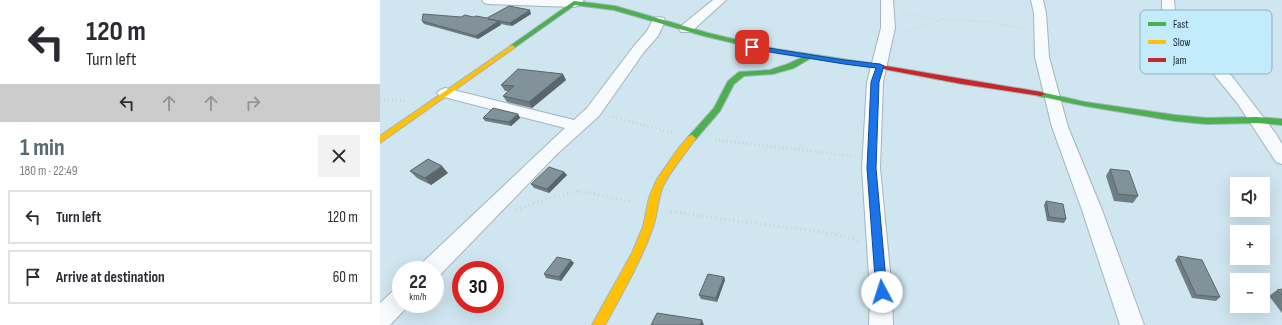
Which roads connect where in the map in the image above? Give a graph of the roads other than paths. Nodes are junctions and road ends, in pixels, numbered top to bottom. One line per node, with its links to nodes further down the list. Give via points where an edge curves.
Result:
1 (488, 0): 5 (street)
2 (720, 0): 9 (street)
3 (1037, 0): 14 (street, via 1042,57)
4 (1168, 0): 7 (street)
5 (576, 2): 8 (street, via 615,8); 13 (street)
6 (887, 4): 11 (street, via 888,28)
7 (1169, 10)
8 (659, 21): 9 (street); 17 (street, via 654,32 594,112)
9 (686, 29): 10 (street, via 740,44)
10 (808, 56): 11 (street); 21 (street, via 791,66 770,72 746,73 731,83 717,109 682,149 662,180 655,195 648,226 628,274)
11 (880, 66): 14 (street); 22 (street, via 875,82 871,158 882,292)
12 (1223, 74): 15 (street)
13 (445, 93): 17 (street); 18 (street)
14 (1053, 97): 15 (street, via 1175,118 1206,121); 23 (street, via 1060,127)
15 (1257, 120): 16 (street); 19 (street)
16 (1282, 122)
17 (578, 126): 20 (street)
18 (380, 140)
19 (1282, 158)
20 (439, 261)
21 (598, 325)
22 (881, 325)
23 (1132, 325)

